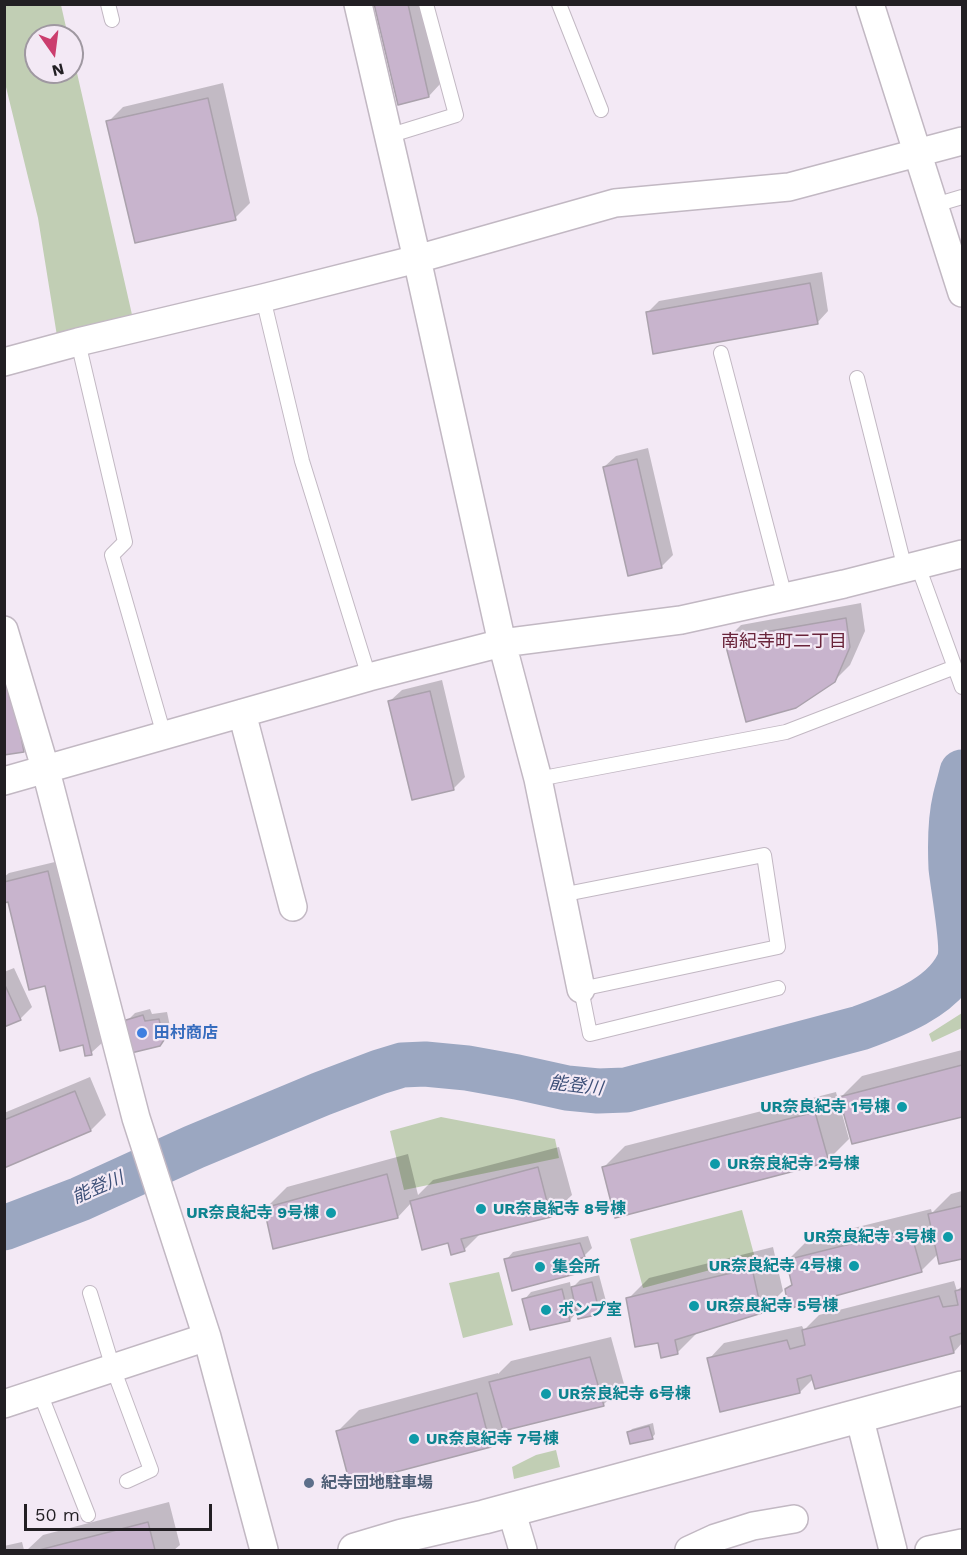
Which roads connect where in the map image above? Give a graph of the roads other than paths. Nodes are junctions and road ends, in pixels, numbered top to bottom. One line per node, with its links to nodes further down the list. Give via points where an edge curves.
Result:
1 (108, 4): 6 (lane)
2 (358, 4): 8 (street)
3 (426, 4): 8 (lane, via 456,115)
4 (559, 4): 7 (lane)
5 (870, 4): 10 (street)
6 (112, 20)
7 (601, 110)
8 (388, 136): 13 (street)
9 (963, 141): 10 (street)
10 (918, 154): 12 (street); 13 (street, via 789,187 615,203)
11 (963, 197): 12 (lane)
12 (935, 205): 14 (street)
13 (417, 259): 15 (street); 24 (street)
14 (963, 292)
15 (262, 298): 16 (street); 26 (lane, via 302,461)
16 (78, 342): 18 (street); 29 (lane, via 125,542 112,555)
17 (721, 353): 22 (lane)
18 (4, 362)
19 (857, 378): 21 (lane)
20 (963, 554): 21 (street)
21 (912, 567): 22 (street); 25 (lane)
22 (785, 597): 24 (street, via 681,620)
23 (4, 630): 30 (street)
24 (502, 643): 26 (street); 31 (street)
25 (955, 667): 27 (lane); 31 (lane, via 786,732)
26 (369, 677): 28 (street)
27 (963, 687)
28 (242, 713): 29 (street); 34 (street)
29 (164, 735): 30 (street)
30 (46, 771): 32 (street); 38 (street, via 147,1154)
31 (538, 779): 33 (street)
32 (4, 781)
33 (561, 895): 36 (street); 36 (lane, via 764,855 777,947)
34 (293, 907)
35 (777, 988): 36 (lane, via 590,1034)
36 (581, 989)
37 (90, 1293): 39 (lane)
38 (207, 1337): 39 (street); 49 (street)
39 (113, 1368): 41 (street); 44 (lane, via 151,1470)
40 (963, 1388): 43 (street)
41 (40, 1393): 42 (street); 46 (lane)
42 (4, 1404)
43 (859, 1416): 45 (street); 53 (street)
44 (127, 1481)
45 (511, 1510): 50 (street); 51 (street)
46 (88, 1515)
47 (794, 1520): 52 (street, via 753,1526)
48 (963, 1543): 54 (street)
49 (264, 1551)
50 (355, 1551)
51 (523, 1551)
52 (689, 1551)
53 (893, 1551)
54 (929, 1551)

